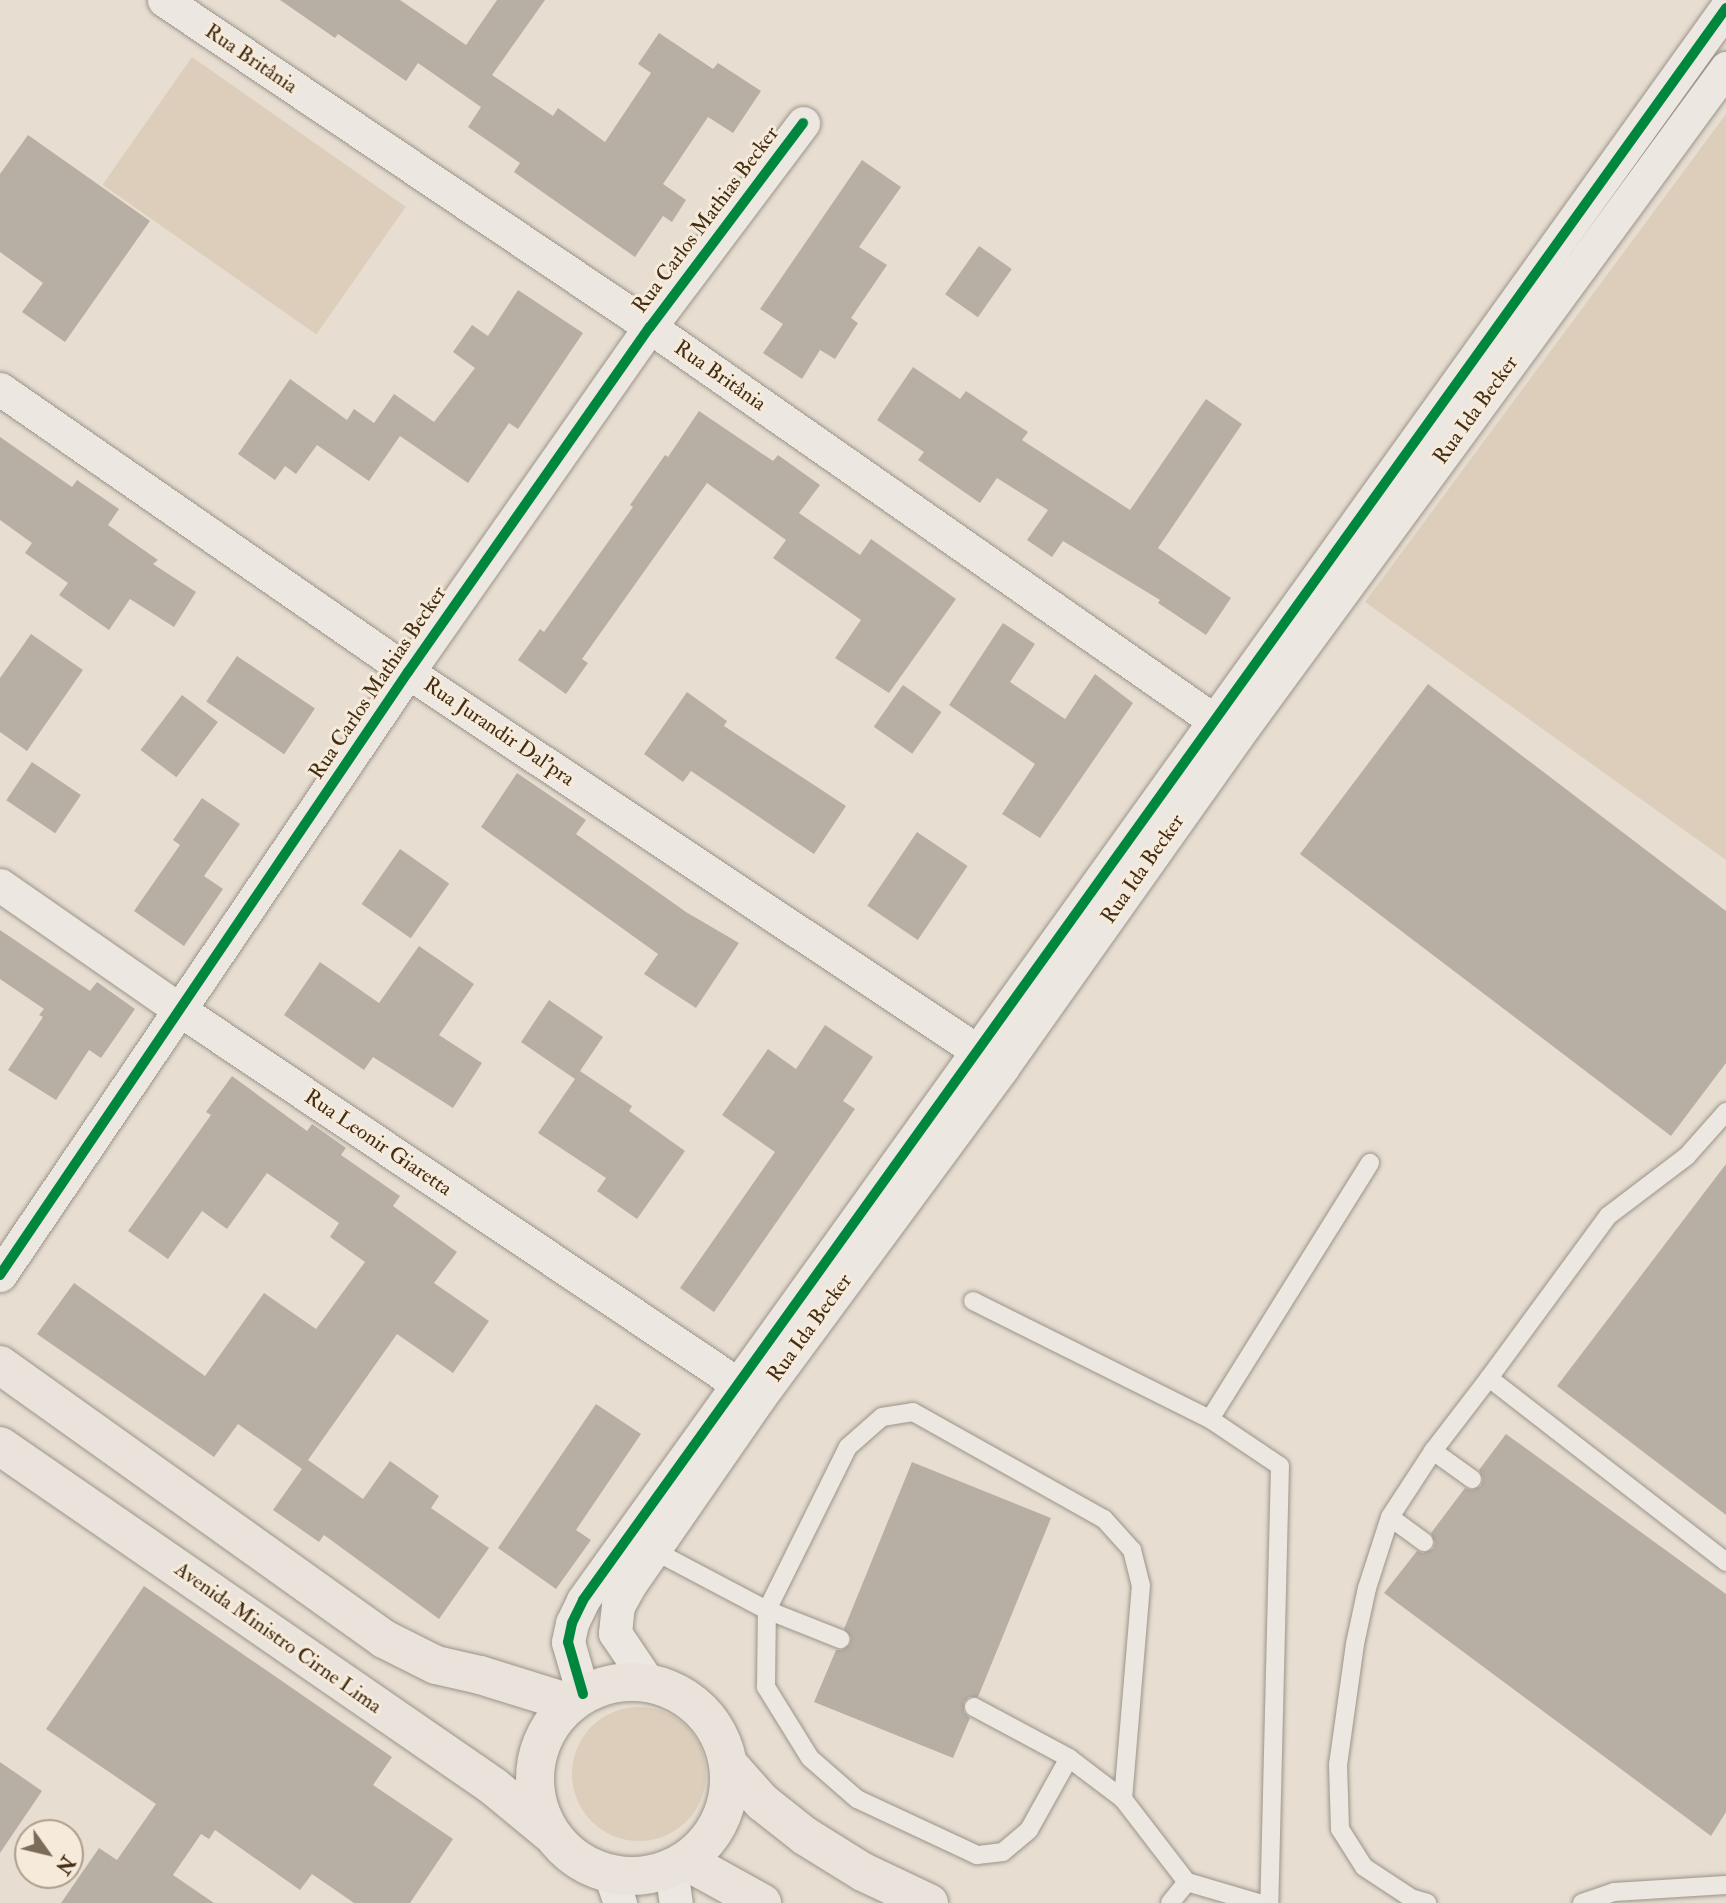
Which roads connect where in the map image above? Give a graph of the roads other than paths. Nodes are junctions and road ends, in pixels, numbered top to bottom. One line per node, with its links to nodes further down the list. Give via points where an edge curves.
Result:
1 (163, 0): 5 (street, Rua Britânia)
2 (1726, 8): 8 (street)
3 (1726, 68): 8 (street, Rua Ida Becker)
4 (803, 123): 5 (street, Rua Carlos Mathias Becker)
5 (650, 327): 7 (street, Rua Carlos Mathias Becker); 8 (street, Rua Britânia)
6 (0, 389): 7 (street, Rua Jurandir Dal'pra)
7 (408, 672): 10 (street, Rua Carlos Mathias Becker); 11 (street, Rua Jurandir Dal'pra)
8 (1226, 728): 11 (street, Rua Ida Becker)
9 (0, 884): 10 (street, Rua Leonir Giaretta)
10 (180, 1010): 14 (street, Rua Carlos Mathias Becker); 18 (street, Rua Leonir Giaretta)
11 (990, 1059): 18 (street, Rua Ida Becker)
12 (1726, 1112): 17 (lane, via 1687,1156 1608,1216)
13 (1370, 1163): 19 (lane)
14 (0, 1275)
15 (973, 1301): 19 (lane)
16 (0, 1365): 30 (main road, via 384,1639 436,1665)
17 (1489, 1378): 21 (lane); 26 (lane)
18 (748, 1391): 25 (street, Rua Ida Becker); 30 (street, via 583,1600 568,1642)
19 (1210, 1419): 44 (lane, via 1280,1465)
20 (0, 1446): 35 (main road, Avenida Ministro Cirne Lima, via 493,1786)
21 (1433, 1451): 22 (lane); 23 (lane)
22 (1472, 1479)
23 (1390, 1517): 24 (lane); 45 (lane, via 1355,1644 1338,1765 1339,1829 1364,1867 1411,1898)
24 (1424, 1542)
25 (653, 1550): 27 (lane); 29 (street, Rua Ida Becker, via 618,1606 615,1633)
26 (1726, 1562)
27 (767, 1610): 28 (lane); 32 (lane, via 766,1687 810,1758 858,1799 976,1854 1003,1852 1029,1830); 34 (lane, via 848,1447 882,1417 913,1412 1104,1519 1132,1550 1140,1585)
28 (840, 1639)
29 (648, 1682): 30 (main road, via 614,1682); 33 (main road, via 686,1697 715,1726)
30 (576, 1698): 35 (main road, via 547,1731 535,1765 537,1802)
31 (974, 1707): 32 (lane)
32 (1069, 1758): 34 (lane)
33 (729, 1765): 36 (main road, via 729,1793 721,1819); 41 (main road, via 762,1802 804,1836 863,1872)
34 (1123, 1799): 37 (lane)
35 (551, 1834): 39 (main road)
36 (677, 1877): 39 (main road, via 641,1877); 40 (main road)
37 (1186, 1882): 42 (lane); 43 (lane)
38 (1726, 1885): 46 (lane, via 1614,1892)
39 (615, 1889)
40 (762, 1903)
41 (929, 1903)
42 (1170, 1903)
43 (1259, 1903)
44 (1269, 1903)
45 (1427, 1903)
46 (1582, 1903)

